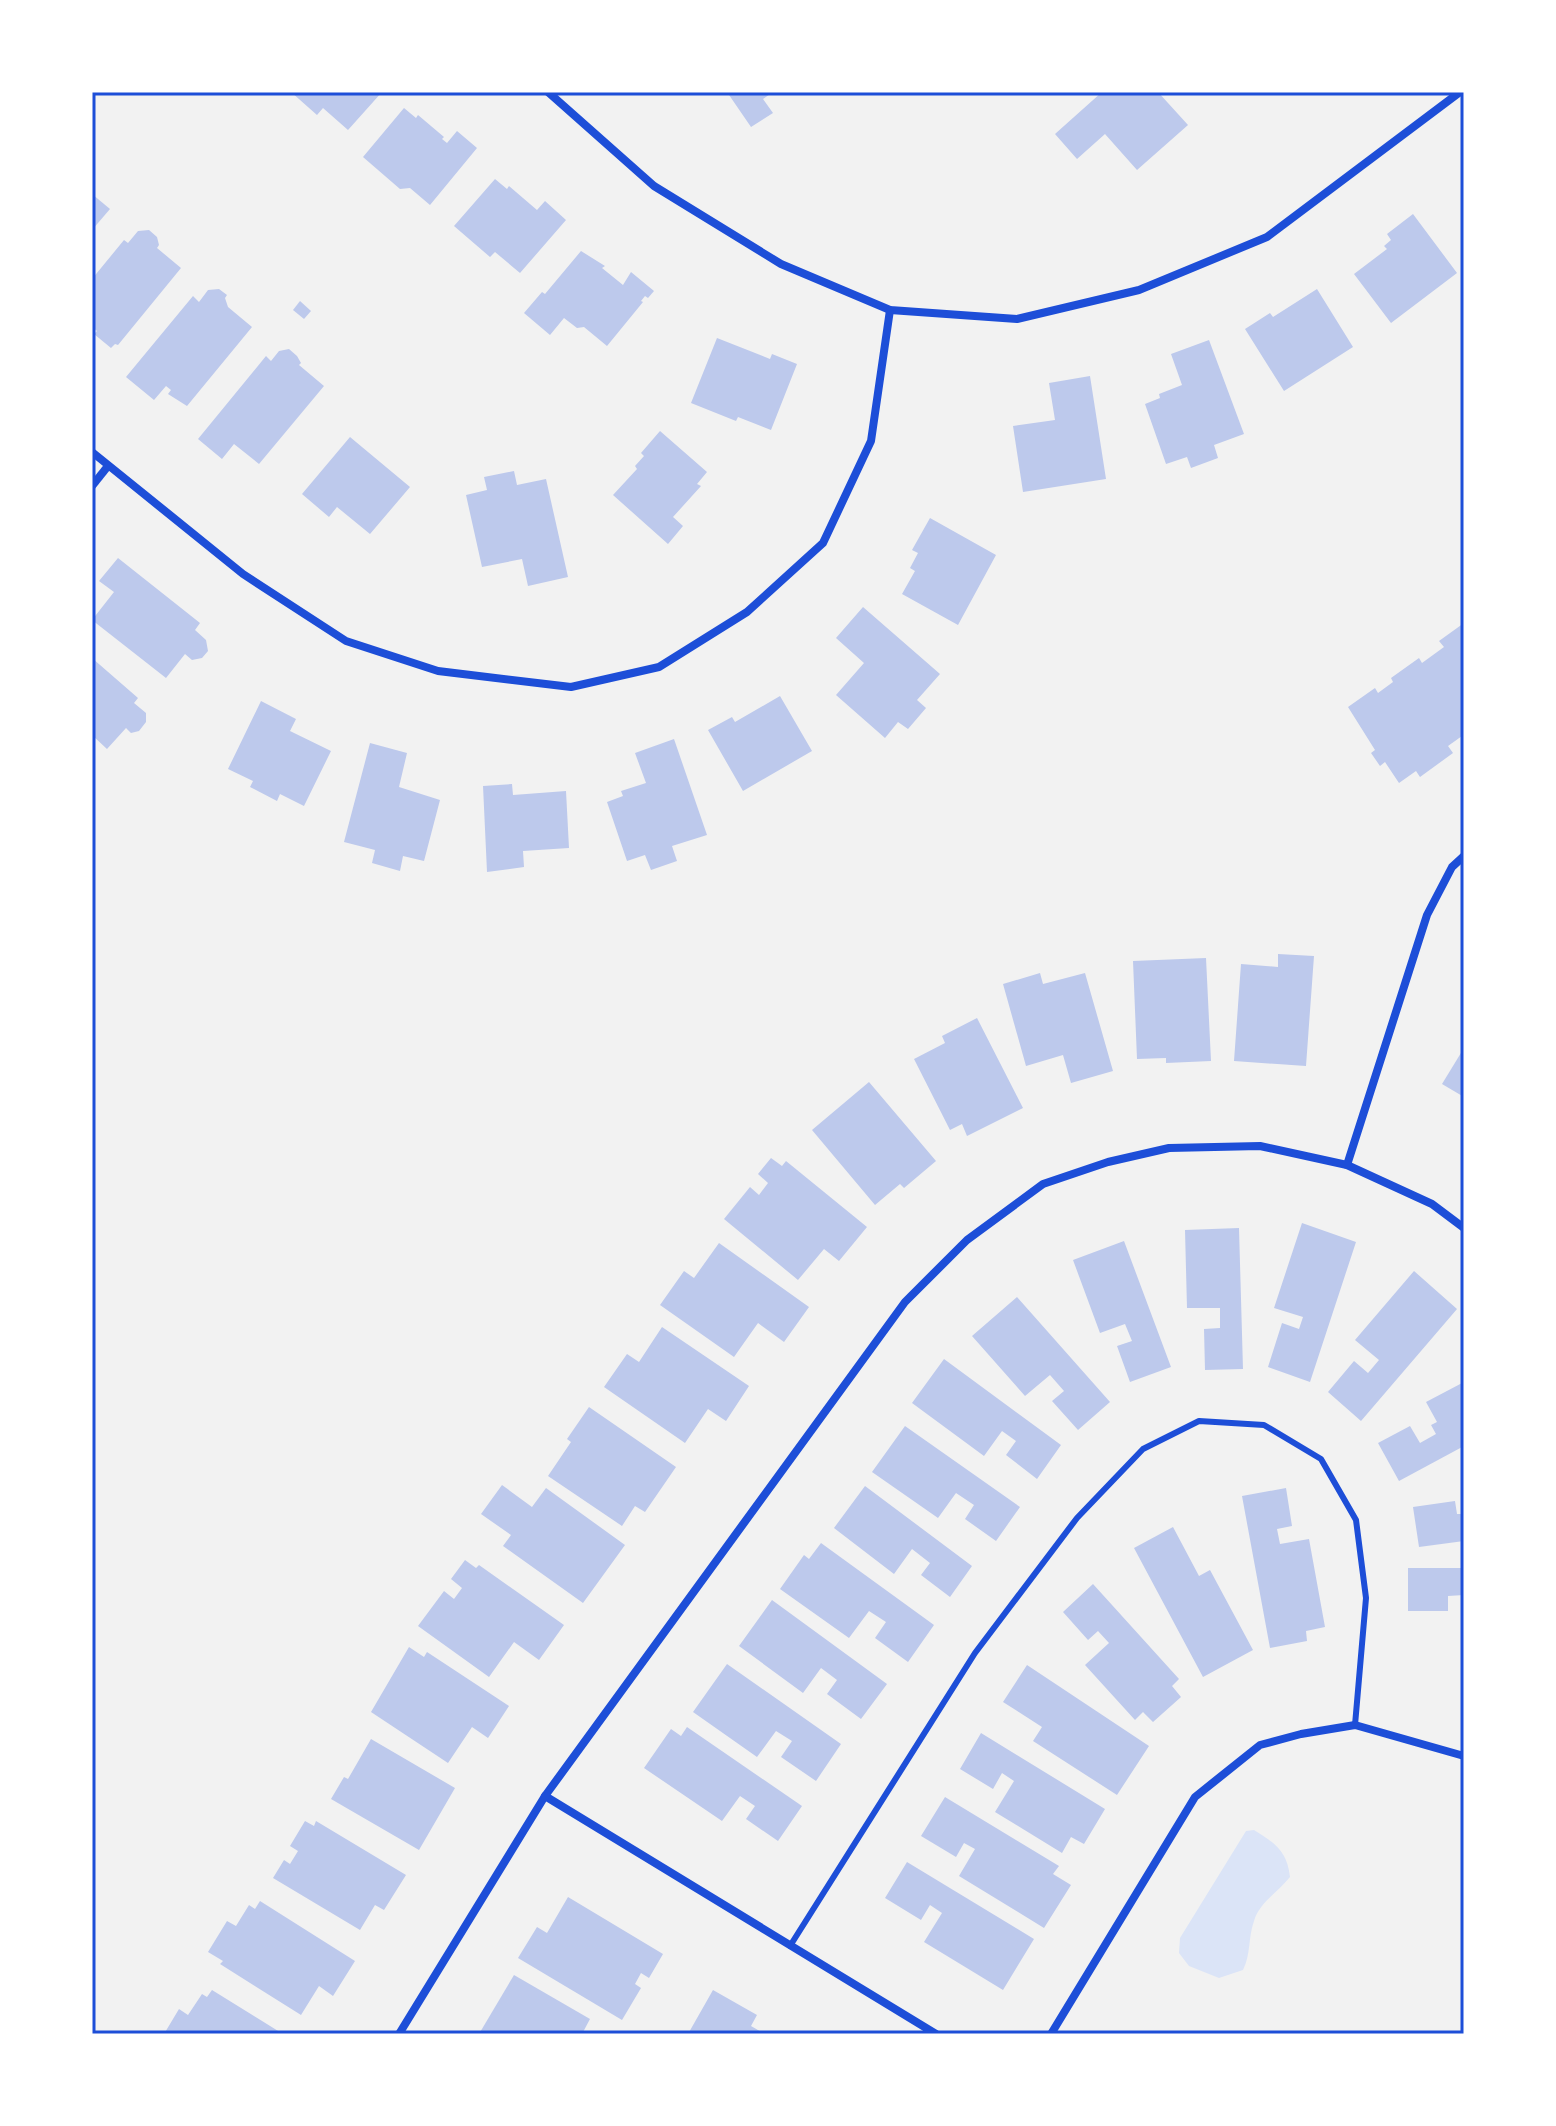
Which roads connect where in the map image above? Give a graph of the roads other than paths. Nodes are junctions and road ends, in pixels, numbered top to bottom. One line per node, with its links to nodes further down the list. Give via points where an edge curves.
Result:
1 (548, 92): 3 (street, via 654,186 781,264)
2 (1460, 92): 3 (street, via 1267,237 1139,290 1017,319)
3 (890, 310): 5 (street, via 871,441 823,543 747,612 659,667 571,687 438,671 346,641 243,574)
4 (92, 452): 5 (street)
5 (108, 466): 6 (street)
6 (92, 486)
7 (1464, 856): 8 (street, via 1452,867 1427,915)
8 (1347, 1165): 9 (street, via 1432,1204); 12 (street, via 1260,1146 1169,1148 1043,1184 967,1240 905,1302)
9 (1464, 1228)
10 (1355, 1725): 11 (street); 13 (lane, via 1366,1598 1356,1520 1321,1459 1264,1425 1199,1421 1143,1449 1077,1518 975,1653); 16 (street, via 1260,1745 1195,1797)
11 (1464, 1756)
12 (545, 1796): 13 (street); 14 (street)
13 (790, 1946): 15 (street)
14 (399, 2034)
15 (936, 2034)
16 (1051, 2034)

